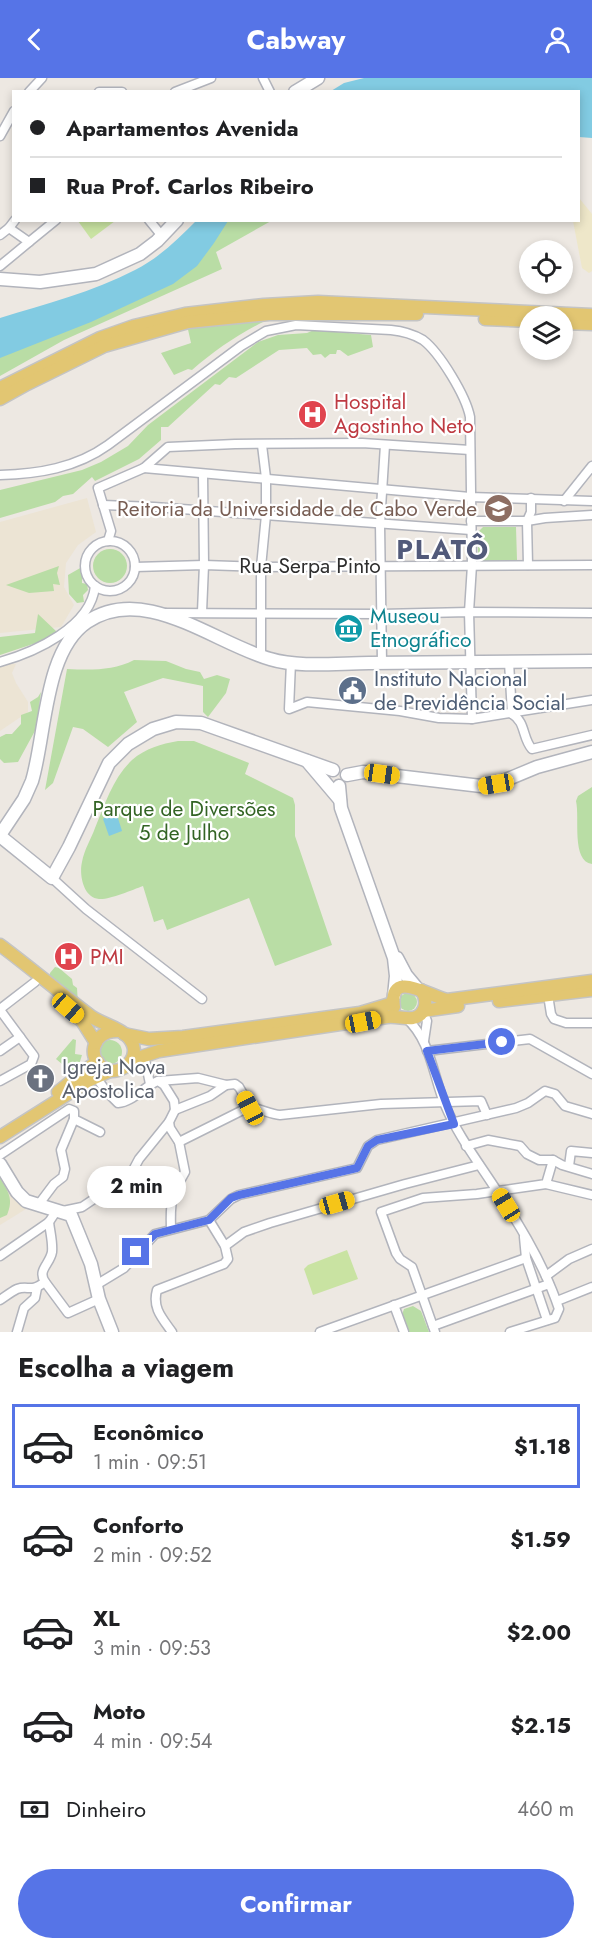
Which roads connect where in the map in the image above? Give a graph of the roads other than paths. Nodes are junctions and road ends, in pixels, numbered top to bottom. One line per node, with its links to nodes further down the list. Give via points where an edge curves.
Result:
1 (42, 78): 4 (street)
2 (211, 78): 5 (street)
3 (318, 78): 6 (street)
4 (30, 90)
5 (180, 90)
6 (298, 90)
7 (4, 119): 8 (street)
8 (0, 136)
9 (54, 222): 15 (street)
10 (151, 222): 14 (street)
11 (175, 222): 14 (street)
12 (12, 224): 13 (street); 15 (street)
13 (0, 236)
14 (162, 236): 17 (street, via 140,254 96,274 40,282)
15 (29, 242): 16 (street)
16 (0, 266)
17 (0, 279)
18 (592, 315): 22 (main road, via 318,302 185,314 100,338)
19 (519, 320): 23 (main road, via 427,314 269,314 188,322 104,346)
20 (573, 323): 21 (main road)
21 (592, 324)
22 (0, 388)
23 (0, 399)
24 (262, 445): 25 (street); 28 (street, via 168,447); 31 (street)
25 (385, 445): 26 (street); 32 (street)
26 (470, 450): 30 (street, via 468,408 436,353 420,339 401,330 296,325 255,337 87,459 47,471); 33 (street)
27 (592, 466): 35 (street)
28 (144, 468): 29 (street); 37 (street, via 98,488)
29 (204, 474): 31 (street); 38 (street)
30 (0, 476)
31 (266, 478): 32 (street); 39 (street)
32 (383, 488): 33 (street); 42 (street)
33 (470, 496): 34 (street); 43 (street)
34 (531, 498): 35 (street); 41 (street)
35 (564, 501): 36 (street)
36 (592, 501)
37 (103, 505): 38 (street); 44 (street, via 111,531)
38 (204, 511): 39 (street); 45 (street)
39 (266, 515): 42 (street); 51 (street)
40 (592, 515): 41 (street)
41 (527, 521): 43 (street); 49 (street)
42 (380, 524): 43 (street); 48 (street)
43 (471, 525): 46 (street)
44 (108, 541): 50 (street, via 128,548); 52 (street, via 96,545 86,559 86,572)
45 (204, 565): 50 (street, Rua Serpa Pinto); 51 (street, Rua Serpa Pinto); 53 (street)
46 (472, 565): 48 (street, Rua Serpa Pinto); 49 (street, Rua Serpa Pinto); 55 (street)
47 (592, 565): 49 (street, Rua Serpa Pinto)
48 (380, 566): 51 (street, Rua Serpa Pinto); 58 (street)
49 (528, 566)
50 (135, 567): 52 (street, via 132,579 120,589 105,591)
51 (261, 567): 54 (street)
52 (95, 586): 61 (street, via 94,598 86,610 52,642)
53 (202, 612): 54 (street); 56 (street)
54 (261, 612): 58 (street); 59 (street)
55 (470, 612): 57 (street); 58 (street); 65 (street)
56 (160, 613): 59 (street); 76 (street, via 111,610 86,622 70,638 57,663 32,781)
57 (592, 613)
58 (381, 614): 64 (street)
59 (261, 656): 62 (street)
60 (592, 661): 63 (street)
61 (0, 662)
62 (291, 662): 64 (street); 68 (street, via 289,709 307,702)
63 (509, 662): 65 (street); 67 (street)
64 (382, 663): 65 (street)
65 (471, 663): 68 (street)
66 (592, 700): 67 (street)
67 (512, 714): 68 (street); 69 (street, via 520,720 532,749)
68 (472, 719)
69 (592, 735)
70 (592, 752): 73 (street, via 481,786 363,772)
71 (306, 760): 72 (street); 75 (street); 77 (street, via 201,723 176,722 153,729 128,744 108,763)
72 (333, 770): 73 (street, via 342,769); 74 (street, via 330,779)
73 (347, 775): 74 (street)
74 (339, 786): 75 (street)
75 (340, 800): 78 (street)
76 (0, 835): 77 (street)
77 (52, 878): 87 (street)
78 (389, 943): 83 (street, via 402,969); 86 (street, via 396,976)
79 (0, 945): 92 (main road, via 93,1018)
80 (0, 954): 82 (main road)
81 (592, 981): 83 (main road, via 447,1000)
82 (35, 982): 88 (street); 95 (main road, via 82,1021)
83 (418, 988): 86 (main road, via 406,986); 89 (main road, via 426,1002)
84 (592, 990): 85 (main road)
85 (548, 995): 89 (main road); 91 (street, via 554,1019)
86 (394, 998): 90 (main road, via 397,1013); 92 (main road, via 390,1004 360,1013 183,1037 149,1039)
87 (202, 999)
88 (0, 1010): 93 (street)
89 (423, 1011): 90 (main road, via 412,1018); 94 (street, via 427,1021)
90 (404, 1017): 94 (street); 98 (main road, via 205,1044)
91 (592, 1023)
92 (121, 1032): 95 (main road, via 105,1033); 98 (main road, via 132,1043)
93 (20, 1036): 96 (street); 103 (street, via 34,1062)
94 (424, 1041): 97 (street)
95 (96, 1043): 99 (main road)
96 (0, 1051)
97 (427, 1051): 101 (street, via 530,1039); 106 (street)
98 (138, 1058): 100 (main road, via 120,1070); 104 (street)
99 (98, 1062): 100 (main road); 114 (main road)
100 (110, 1071): 102 (main road)
101 (592, 1074)
102 (96, 1077): 104 (street, via 118,1103); 116 (main road)
103 (0, 1081)
104 (154, 1083): 105 (street, via 198,1078); 108 (street, via 170,1093)
105 (226, 1085): 107 (street, via 239,1087); 108 (street)
106 (445, 1103): 107 (street, via 381,1104 280,1115); 110 (street, via 481,1101); 113 (street)
107 (250, 1108): 117 (street)
108 (175, 1110): 112 (street)
109 (592, 1114): 110 (street, via 565,1106 555,1094 545,1091 516,1108)
110 (487, 1115): 113 (street)
111 (74, 1119): 115 (street); 120 (street, via 74,1111 69,1109); 129 (street, via 61,1150 63,1177)
112 (170, 1122): 117 (street); 130 (street, via 131,1174 82,1207)
113 (454, 1124): 118 (street); 131 (street, via 377,1140 368,1146 357,1168 239,1195)
114 (0, 1129)
115 (100, 1132)
116 (0, 1137)
117 (179, 1142): 133 (street, via 185,1172 170,1203)
118 (466, 1146): 121 (street, via 488,1140 520,1146 539,1160); 123 (street)
119 (592, 1153): 124 (street, via 571,1151)
120 (0, 1155)
121 (553, 1160): 124 (street); 126 (street)
122 (0, 1164): 129 (street, via 17,1192 26,1201)
123 (479, 1165): 127 (street); 135 (street, via 270,1223 244,1232)
124 (569, 1166): 125 (street)
125 (592, 1174)
126 (546, 1184): 127 (street); 128 (street)
127 (497, 1191): 134 (street); 145 (street, via 423,1198 381,1212 396,1254 412,1267)
128 (592, 1195)
129 (39, 1204): 130 (street)
130 (60, 1211): 132 (street); 141 (street, via 75,1221)
131 (209, 1220): 133 (street); 135 (street)
132 (49, 1222): 137 (street); 140 (street, via 52,1252 42,1271)
133 (171, 1229): 141 (street, via 155,1234 124,1268)
134 (523, 1230): 138 (street); 139 (street)
135 (225, 1246): 154 (street, via 228,1259 224,1264 157,1290 154,1303)
136 (592, 1249): 139 (street, via 569,1259)
137 (0, 1256)
138 (526, 1258): 144 (street); 145 (street)
139 (547, 1280): 144 (street); 148 (street)
140 (45, 1282): 143 (street); 146 (street, via 68,1313)
141 (96, 1285): 146 (street)
142 (592, 1287): 148 (street)
143 (37, 1288): 147 (street, via 19,1288); 152 (street, via 35,1299 24,1308)
144 (536, 1290): 150 (street); 151 (street)
145 (420, 1295): 149 (street); 151 (street)
146 (99, 1299): 153 (street)
147 (0, 1300)
148 (557, 1301): 150 (street, via 557,1315)
149 (394, 1305): 155 (street); 156 (street)
150 (547, 1320): 157 (street)
151 (434, 1329)
152 (17, 1332)
153 (112, 1332)
154 (172, 1332)
155 (320, 1332)
156 (404, 1332)
157 (510, 1332)

